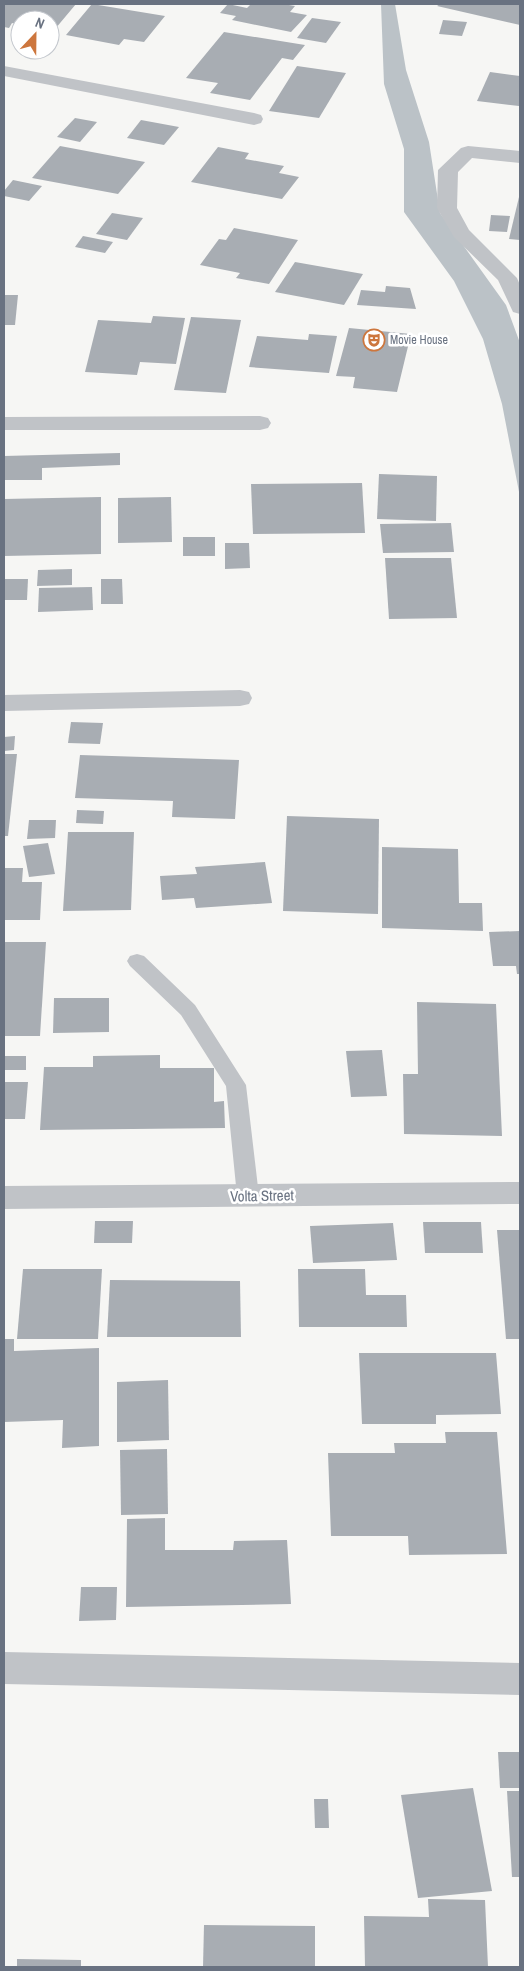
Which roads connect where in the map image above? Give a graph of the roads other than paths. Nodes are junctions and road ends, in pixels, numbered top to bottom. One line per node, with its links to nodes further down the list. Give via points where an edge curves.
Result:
1 (4, 71): 2 (street)
2 (254, 119)
3 (520, 157): 4 (street, via 468,152 448,170 447,208 462,233 507,278)
4 (520, 308)
5 (4, 424): 6 (street)
6 (260, 424)
7 (240, 698): 8 (street)
8 (4, 703)
9 (137, 961): 11 (lane, via 188,1010 236,1085)
10 (520, 1194): 11 (street, Volta Street)
11 (248, 1196): 12 (street, Volta Street)
12 (4, 1198)
13 (4, 1668): 14 (street)
14 (520, 1679)

